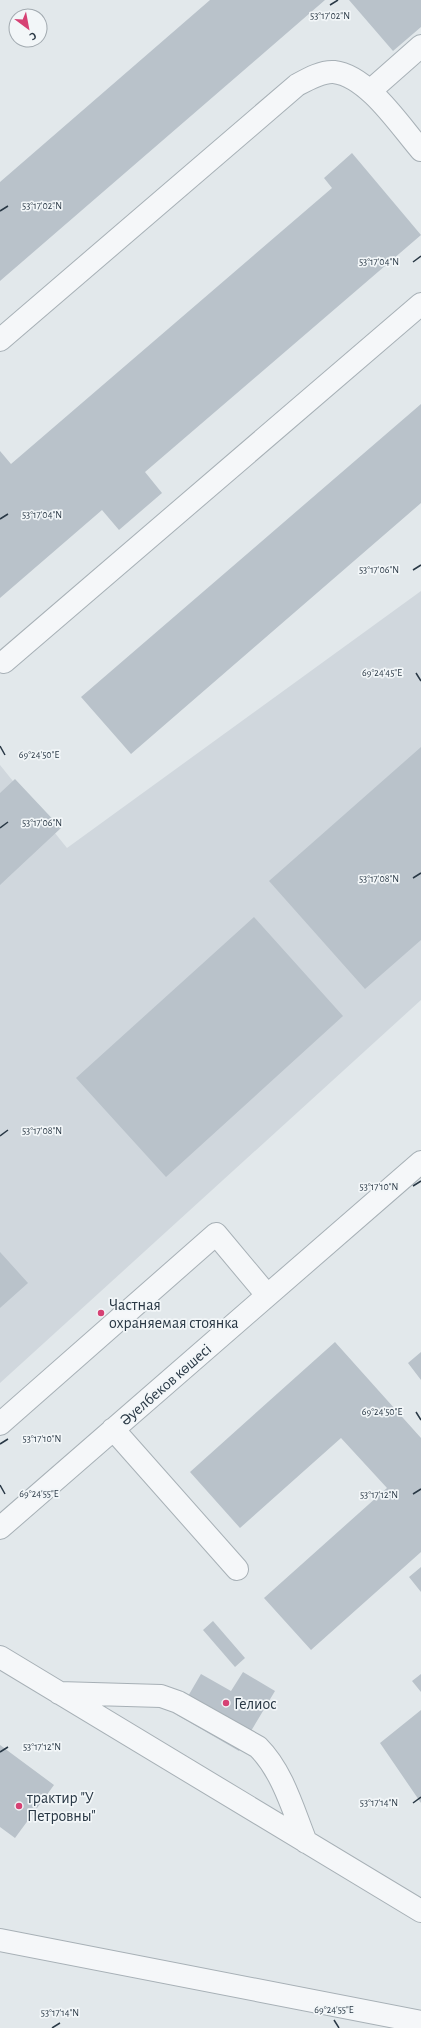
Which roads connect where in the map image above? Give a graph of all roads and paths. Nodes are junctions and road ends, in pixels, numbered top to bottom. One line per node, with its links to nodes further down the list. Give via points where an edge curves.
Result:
1 (421, 46): 2 (street)
2 (370, 91): 3 (street); 5 (street, via 353,78 333,72 315,76 297,85)
3 (421, 150)
4 (421, 304): 6 (street)
5 (0, 340)
6 (4, 662)
7 (421, 1162): 8 (street, Әуелбеков көшесі)
8 (267, 1295): 9 (street, via 216,1234); 10 (street, Әуелбеков көшесі)
9 (0, 1424)
10 (113, 1428): 11 (street, Әуелбеков көшесі); 12 (street)
11 (0, 1528)
12 (237, 1569)
13 (0, 1657): 14 (street)
14 (58, 1693): 15 (street); 15 (street, via 161,1696 178,1702 258,1747 266,1755 278,1776)
15 (306, 1842): 16 (street)
16 (421, 1911)
17 (0, 1940): 18 (street)
18 (421, 2022)

